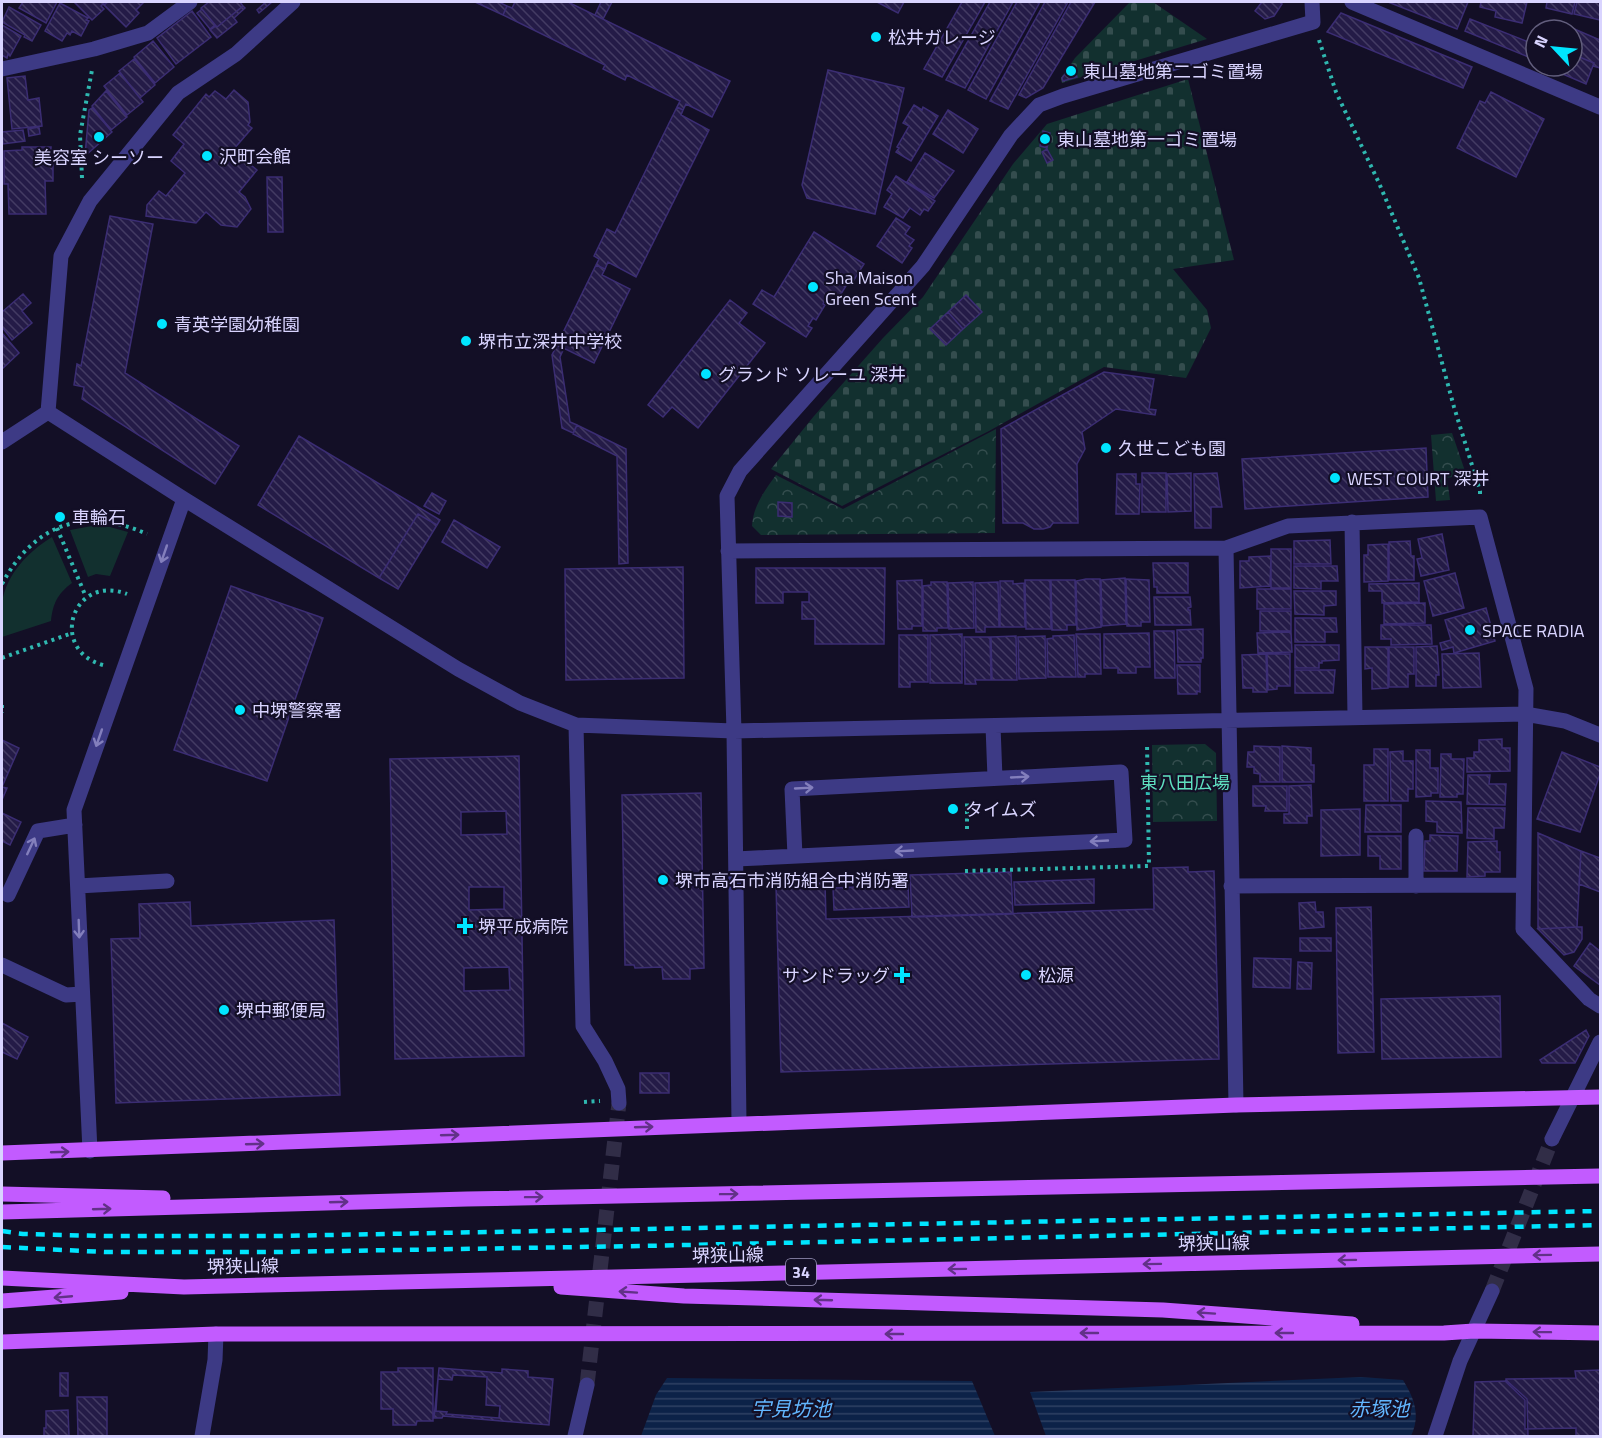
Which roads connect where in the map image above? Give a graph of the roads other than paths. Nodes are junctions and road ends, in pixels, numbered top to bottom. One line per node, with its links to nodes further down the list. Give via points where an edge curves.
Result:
1 (190, 2): 5 (street, via 148,33)
2 (293, 2): 7 (street, via 236,54 178,93 90,201 61,256)
3 (1312, 2): 12 (street, via 1313,22 1039,105 1011,135 923,266 740,471 727,496)
4 (1352, 2): 6 (street)
5 (2, 69)
6 (1600, 107)
7 (48, 412): 8 (street); 9 (street)
8 (2, 442)
9 (184, 500): 16 (street, via 458,669 520,703); 21 (street, one-way to 21, via 74,810)
10 (1352, 522): 11 (street, via 1288,526); 13 (street, via 1480,517 1526,689); 14 (street)
11 (1226, 548): 12 (street); 15 (street)
12 (728, 551): 18 (street)
13 (1525, 714): 14 (street); 19 (street, via 1565,721); 26 (street)
14 (1355, 717): 15 (street)
15 (1228, 721): 17 (street); 28 (street)
16 (576, 725): 18 (street); 37 (street, via 583,1026 605,1061 618,1089)
17 (993, 726): 18 (street); 20 (street)
18 (734, 731): 24 (street)
19 (1600, 735)
20 (995, 778): 23 (street, one-way to 20, via 792,789); 23 (street, one-way to 23, via 1121,772 1125,840)
21 (75, 825): 27 (street); 30 (street, one-way to 21, via 38,831)
22 (1416, 836): 29 (street)
23 (795, 856): 24 (street)
24 (735, 860): 39 (street)
25 (167, 881): 27 (street)
26 (1522, 885): 29 (street); 33 (street, via 1522,929)
27 (78, 886): 32 (street, one-way to 32)
28 (1231, 886): 29 (street); 38 (street)
29 (1416, 886)
30 (8, 895)
31 (2, 965): 32 (street, via 66,995)
32 (81, 994): 41 (street)
33 (1600, 1006)
34 (1600, 1042): 35 (street)
35 (1572, 1097): 36 (main road); 38 (main road); 40 (street)
36 (1600, 1097)
37 (619, 1103)
38 (1236, 1105): 39 (main road)
39 (739, 1123): 41 (main road, one-way to 39)
40 (1552, 1139)
41 (90, 1151): 42 (main road, one-way to 41)
42 (2, 1153)
43 (1600, 1176): 45 (main road, one-way to 43)
44 (2, 1194): 45 (main road)
45 (296, 1203): 46 (main road, one-way to 45)
46 (2, 1212)
47 (1600, 1254): 49 (main road, 堺狭山線 / 34, one-way to 49)
48 (2, 1278): 50 (main road, 堺狭山線 / 34)
49 (470, 1280): 50 (main road, 堺狭山線 / 34); 53 (main road, one-way to 49, via 1163,1310 684,1296)
50 (184, 1287): 52 (main road, one-way to 52)
51 (1492, 1291): 53 (street)
52 (2, 1301)
53 (1474, 1331): 54 (main road, one-way to 53); 55 (main road, one-way to 55); 60 (street)
54 (1600, 1333)
55 (216, 1334): 56 (main road); 58 (street)
56 (2, 1342)
57 (587, 1385): 59 (street)
58 (202, 1437)
59 (575, 1437)
60 (1435, 1437)

